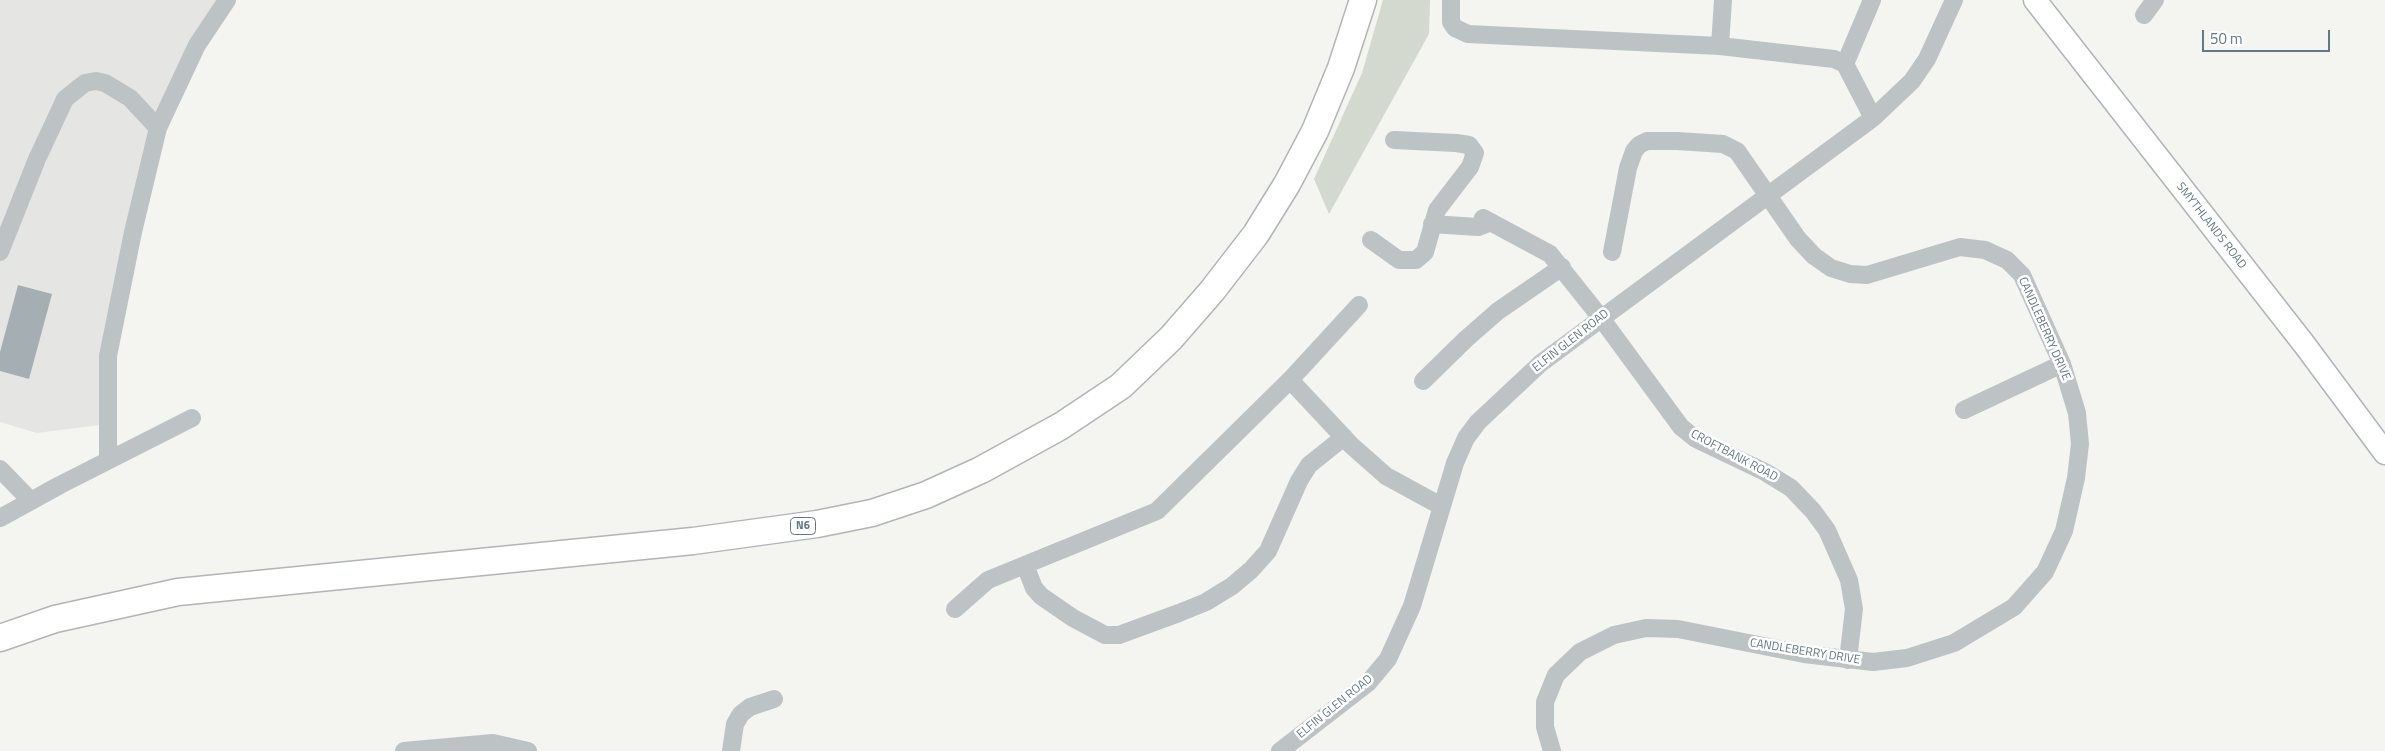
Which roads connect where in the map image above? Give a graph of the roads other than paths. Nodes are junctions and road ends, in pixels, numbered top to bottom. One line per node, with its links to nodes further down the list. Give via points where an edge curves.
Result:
1 (227, 0): 13 (street, via 197,45)
2 (1363, 0): 37 (highway, N6, via 1341,68 1315,131 1256,234 1212,291 1171,338 1121,386 1061,426 981,470 917,498 872,513 817,524 693,541 178,592 56,619)
3 (1451, 0): 10 (street, via 1451,22 1455,28 1468,34)
4 (1723, 0): 10 (street)
5 (1872, 0): 11 (street)
6 (1954, 0): 12 (street, ELFIN GLEN ROAD, via 1927,59 1912,80)
7 (2035, 0): 29 (main road, SMYTHLANDS ROAD, via 2304,344)
8 (2155, 0): 9 (street)
9 (2144, 15)
10 (1720, 46): 11 (street, via 1818,56)
11 (1846, 64): 12 (street)
12 (1873, 118): 15 (street, ELFIN GLEN ROAD)
13 (158, 128): 18 (street, via 130,98 105,83 85,83 75,89 65,99 37,159); 30 (street, via 108,356)
14 (1394, 140): 16 (street, via 1456,143 1469,146 1475,153 1470,167 1437,210)
15 (1768, 195): 19 (street, CANDLEBERRY DRIVE, via 1736,151 1729,147 1715,143 1647,141 1634,151 1628,168); 22 (street, ELFIN GLEN ROAD); 23 (street, CANDLEBERRY DRIVE, via 1798,239 1814,256 1831,268 1850,274 1881,272 1960,247 1985,250 2007,260 2022,275)
16 (1432, 224): 17 (street, via 1425,252 1416,260 1400,260); 20 (street, CROFTBANK ROAD, via 1478,227 1487,220 1550,254)
17 (1371, 240)
18 (0, 252)
19 (1612, 252)
20 (1562, 267): 22 (street, CROFTBANK ROAD); 25 (street, via 1498,311)
21 (1359, 305): 24 (street)
22 (1601, 318): 33 (street, ELFIN GLEN ROAD, via 1541,363 1478,422 1466,438); 38 (street, CROFTBANK ROAD, via 1681,427 1696,439 1792,488 1827,530 1849,580 1854,609)
23 (2062, 364): 26 (street); 38 (street, CANDLEBERRY DRIVE, via 2077,413 2080,444 2064,531 2045,572 2014,607 1954,643 1907,658 1873,662)
24 (1290, 380): 28 (street); 35 (street, via 1158,511)
25 (1424, 381)
26 (1964, 410)
27 (192, 418): 30 (street)
28 (1344, 437): 33 (street, via 1386,476); 35 (street, via 1309,466 1268,551 1251,570 1206,602 1179,613 1119,635 1104,635 1041,596 1030,580)
29 (2385, 453)
30 (108, 460): 32 (street)
31 (0, 470): 32 (street)
32 (31, 501): 34 (street)
33 (1441, 506): 43 (street, ELFIN GLEN ROAD, via 1412,606 1388,658 1368,683)
34 (0, 518)
35 (1026, 565): 36 (street, via 988,580)
36 (955, 609)
37 (0, 638)
38 (1848, 660): 44 (street, CANDLEBERRY DRIVE, via 1678,629 1646,628 1614,635 1580,652 1556,675 1546,702 1545,727)
39 (774, 699): 42 (street, via 750,707 741,714)
40 (404, 751): 41 (street, via 493,743)
41 (528, 751)
42 (731, 751)
43 (1280, 751)
44 (1552, 751)

